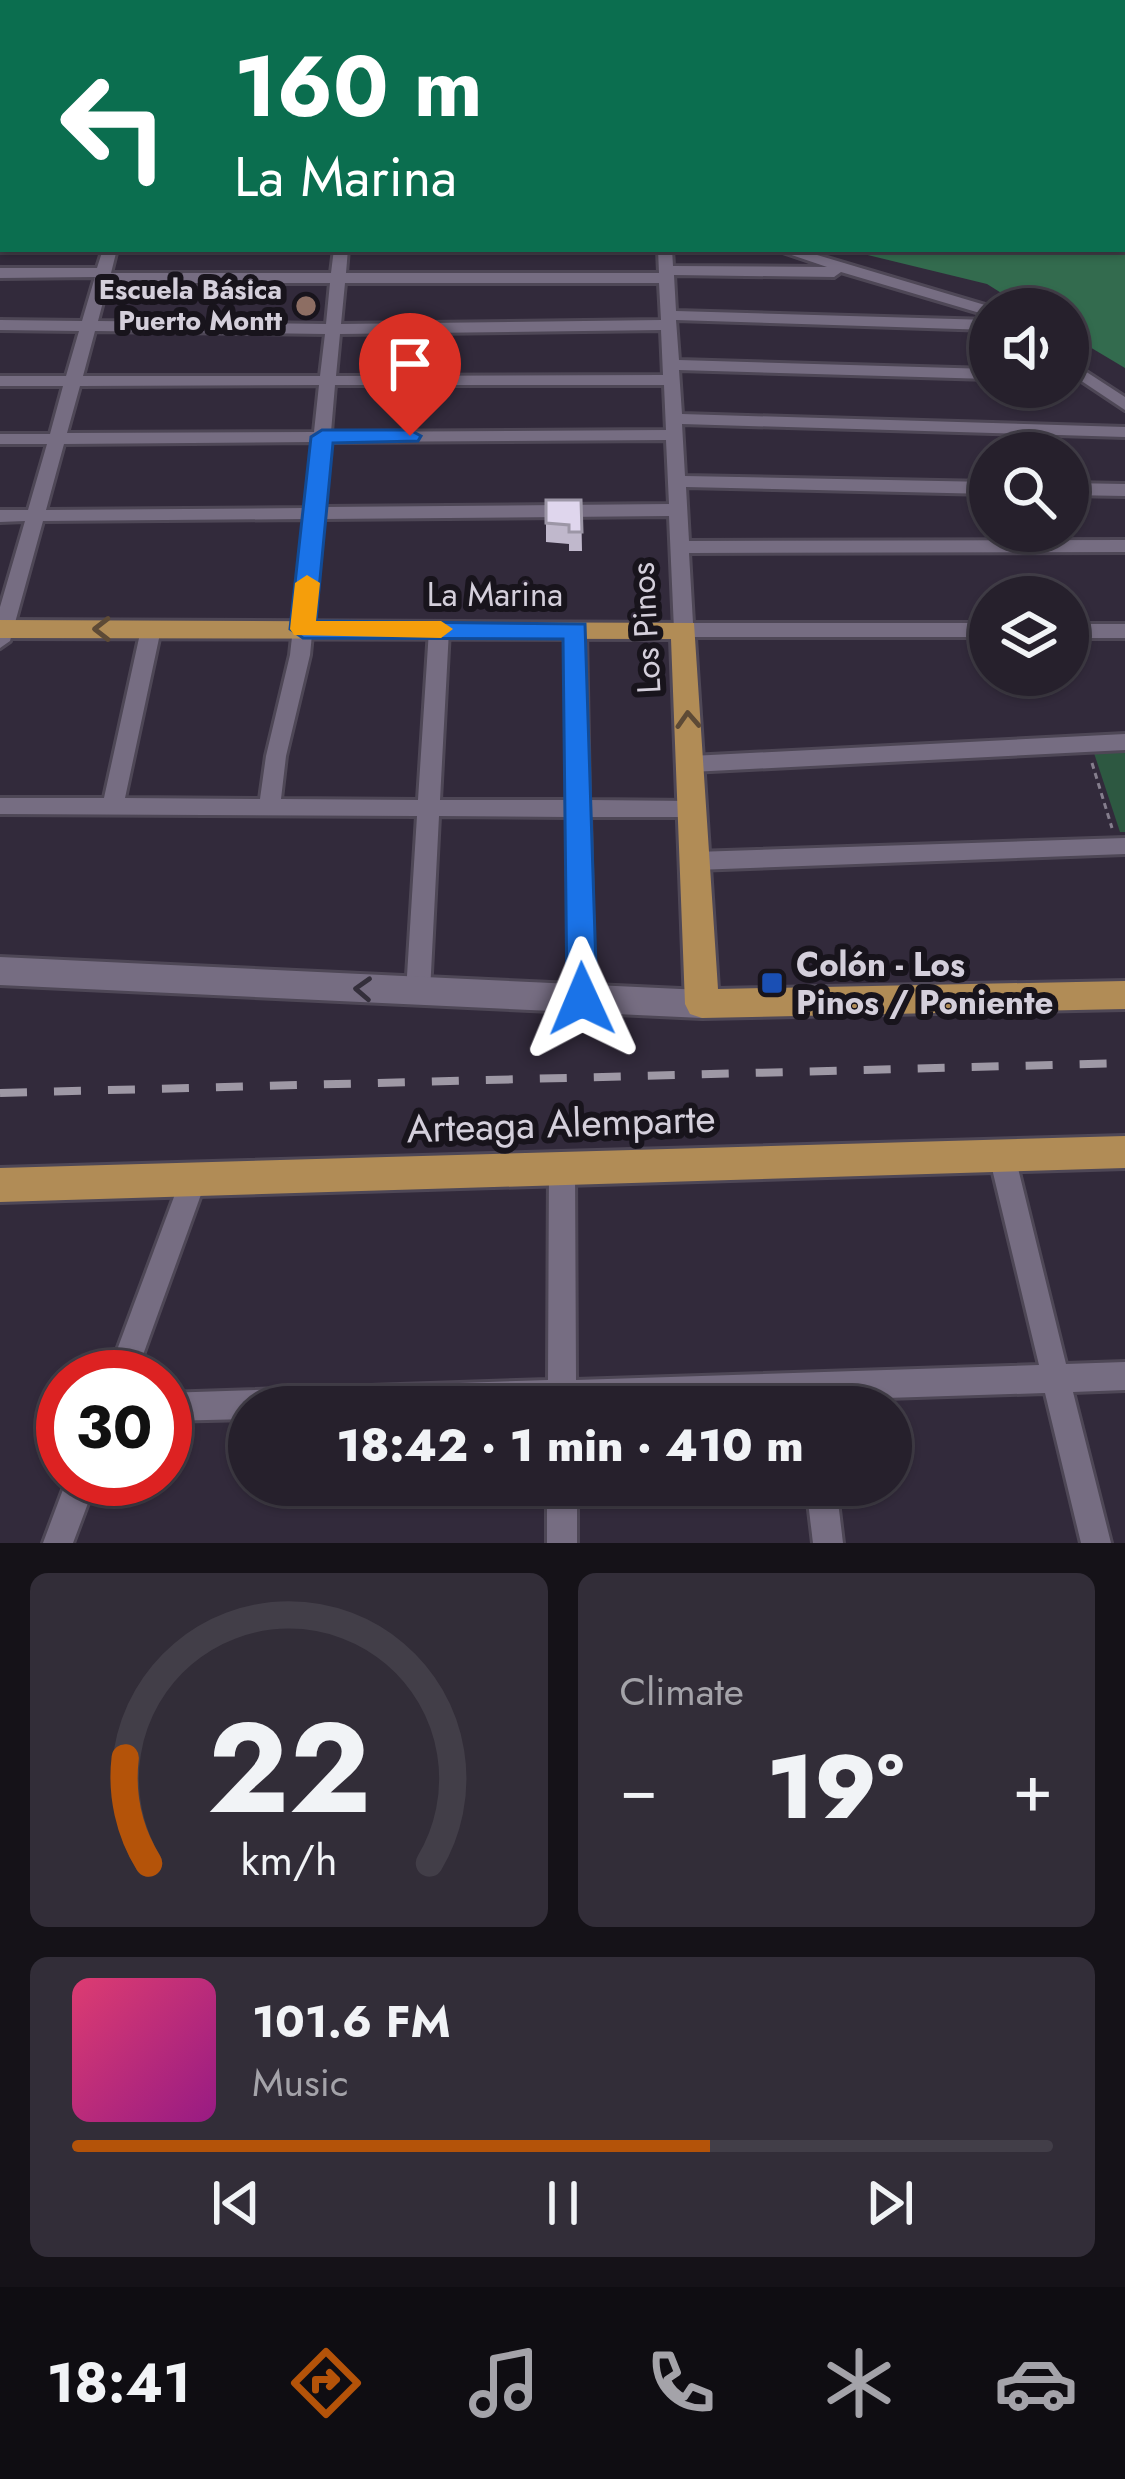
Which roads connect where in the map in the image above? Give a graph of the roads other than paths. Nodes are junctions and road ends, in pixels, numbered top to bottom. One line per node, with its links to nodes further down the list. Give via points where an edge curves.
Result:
1 (109, 252): 8 (street)
2 (341, 252): 9 (street)
3 (665, 252): 7 (street, Los Pinos)
4 (792, 252): 5 (street)
5 (864, 272): 7 (street); 10 (street)
6 (0, 273): 8 (street)
7 (667, 274): 9 (street); 11 (street, Los Pinos)
8 (103, 275): 9 (street); 14 (street)
9 (338, 279): 15 (street)
10 (969, 304)
11 (669, 320): 13 (street); 15 (street); 16 (street, Los Pinos)
12 (0, 325): 14 (street)
13 (969, 325)
14 (88, 326): 15 (street); 20 (street)
15 (333, 328): 18 (street)
16 (672, 372): 17 (street); 18 (street); 23 (street, Los Pinos)
17 (969, 374)
18 (328, 380): 20 (street); 25 (street)
19 (0, 381): 20 (street)
20 (73, 381): 27 (street)
21 (1089, 383): 22 (street)
22 (1125, 405)
23 (674, 427): 24 (street); 25 (street); 28 (street, Los Pinos)
24 (1125, 432)
25 (322, 437): 27 (street); 33 (street)
26 (0, 439): 27 (street)
27 (57, 439): 35 (street)
28 (677, 482): 29 (street); 32 (street, Los Pinos)
29 (969, 488)
30 (1089, 489): 31 (street)
31 (1125, 490)
32 (678, 510): 33 (street); 37 (street, Los Pinos)
33 (314, 514): 35 (street); 39 (street)
34 (0, 516): 35 (street)
35 (35, 516): 46 (street)
36 (1125, 546): 37 (street)
37 (680, 547): 42 (street, Los Pinos)
38 (151, 629): 39 (main road, La Marina); 46 (main road, La Marina, one-way to 46); 50 (street)
39 (303, 629): 40 (main road, La Marina); 51 (street)
40 (439, 629): 41 (main road, La Marina); 52 (street)
41 (576, 630): 42 (main road, La Marina); 53 (street)
42 (684, 630): 43 (street, La Marina); 48 (main road, Los Pinos, one-way to 42)
43 (969, 631)
44 (1089, 631): 45 (street)
45 (1125, 631)
46 (1, 633)
47 (1125, 742): 48 (street)
48 (691, 764): 54 (main road, Los Pinos)
49 (0, 806): 50 (street)
50 (112, 807): 51 (street)
51 (269, 808): 52 (street)
52 (428, 808): 53 (street); 58 (street)
53 (579, 809): 54 (street); 60 (street)
54 (693, 809): 56 (main road, Los Pinos)
55 (1122, 846): 56 (street)
56 (695, 861): 61 (main road, Los Pinos)
57 (0, 971): 58 (street, one-way to 57)
58 (418, 992): 60 (street)
59 (1125, 995): 61 (main road)
60 (582, 999): 61 (street)
61 (702, 1004)
62 (1125, 1152): 63 (main road, Arteaga Alemparte)
63 (1003, 1156): 64 (main road, Arteaga Alemparte); 69 (street)
64 (562, 1168): 65 (main road, Arteaga Alemparte); 70 (street)
65 (194, 1178): 66 (main road, Arteaga Alemparte); 67 (street)
66 (0, 1185)
67 (131, 1350)
68 (1125, 1376): 69 (street)
69 (1057, 1378): 71 (street); 80 (street)
70 (562, 1386)
71 (912, 1389)
72 (228, 1406): 73 (street)
73 (192, 1407)
74 (72, 1506): 77 (street)
75 (562, 1506): 78 (street)
76 (824, 1506): 79 (street)
77 (58, 1543)
78 (562, 1543)
79 (828, 1543)
80 (1096, 1543)

